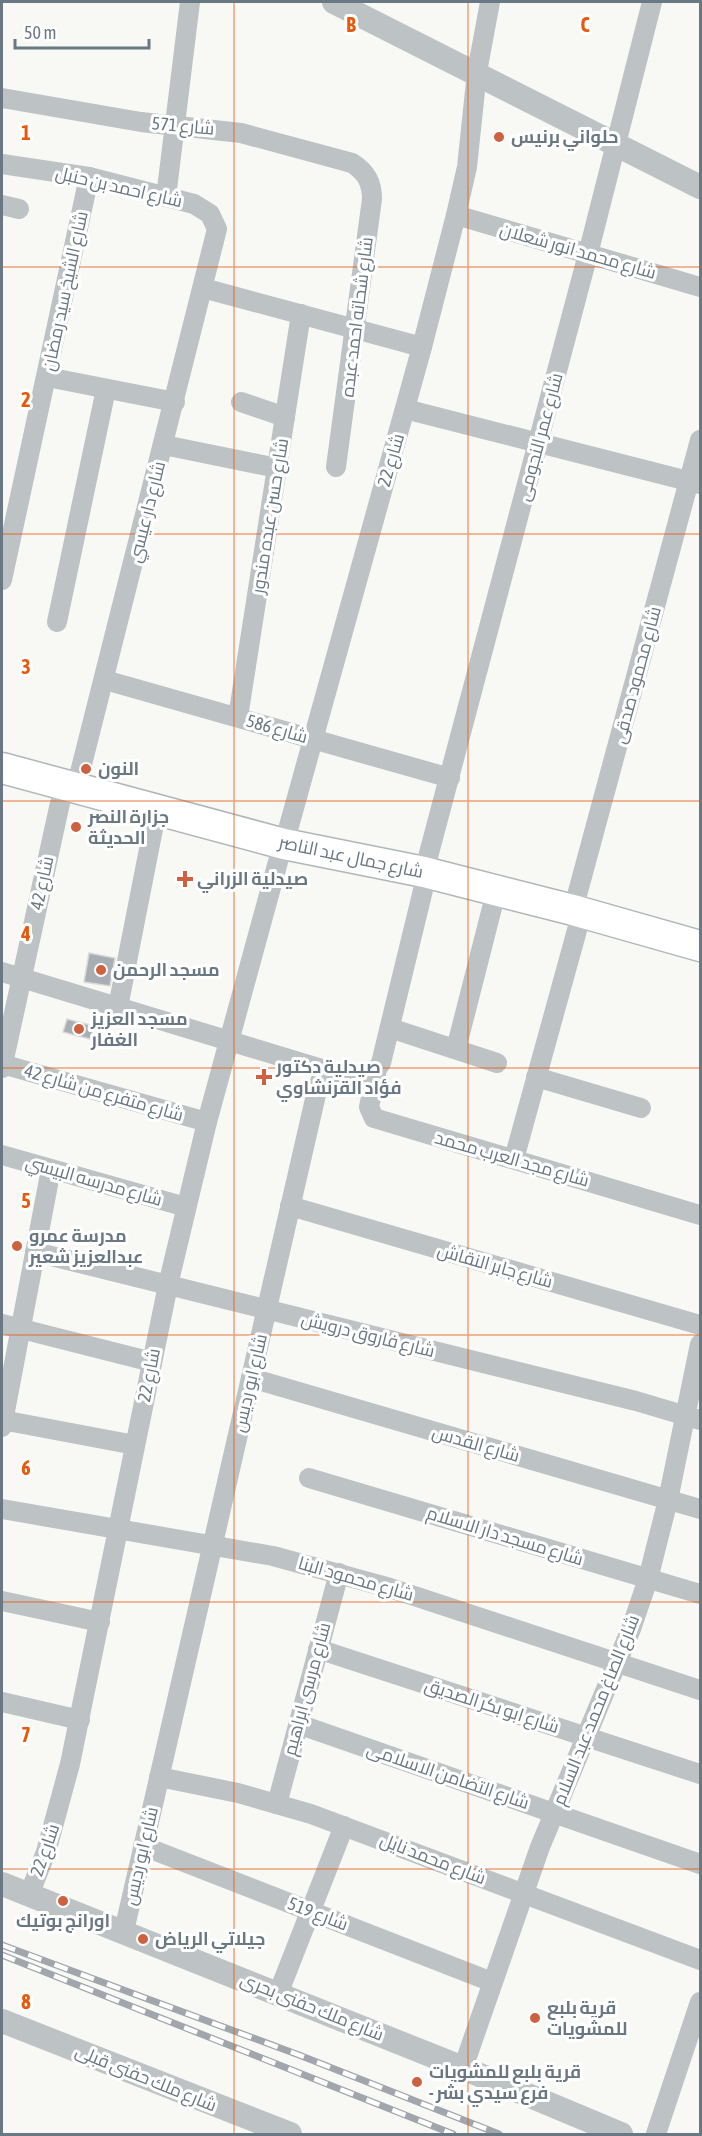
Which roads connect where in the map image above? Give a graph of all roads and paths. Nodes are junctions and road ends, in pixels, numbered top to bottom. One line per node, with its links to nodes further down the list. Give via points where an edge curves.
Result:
1 (190, 2): 7 (street)
2 (334, 2): 5 (street)
3 (490, 2): 5 (street, شارع 22)
4 (652, 2): 8 (street, شارع عمر النجومى)
5 (477, 72): 8 (street); 14 (street, شارع 22, via 467,166)
6 (2, 98): 7 (street, شارع 571)
7 (175, 126): 10 (street, شارع 571, via 260,137 352,163); 13 (street)
8 (616, 143): 12 (street); 16 (street, شارع عمر النجومى)
9 (2, 164): 11 (street, شارع احمد بن حنبل)
10 (361, 169): 20 (street, شارع شحاته احمد عبده, via 368,177 372,199)
11 (89, 177): 13 (street, شارع احمد بن حنبل); 22 (street, شارع الشيخ سيد رمضان)
12 (700, 187)
13 (166, 197): 15 (street, شارع احمد بن حنبل, via 203,207 216,223)
14 (456, 215): 16 (street, شارع محمد انور شعلان); 21 (street, شارع 22)
15 (216, 235): 18 (street, شارع دار عيسي)
16 (588, 254): 17 (street, شارع محمد انور شعلان); 29 (street, شارع عمر النجومى)
17 (700, 286)
18 (203, 288): 19 (street); 24 (street, شارع دار عيسي)
19 (301, 314): 20 (street); 27 (street, شارع حسن عبده مندور)
20 (356, 329): 21 (street); 31 (street, شارع شحاته احمد عبده)
21 (422, 347): 26 (street, شارع 22)
22 (47, 377): 23 (street); 34 (street, شارع الشيخ سيد رمضان)
23 (106, 388): 24 (street); 35 (street)
24 (175, 402): 30 (street, شارع دار عيسي)
25 (241, 402): 27 (street)
26 (405, 409): 29 (street); 38 (street, شارع 22)
27 (285, 417): 32 (street, شارع حسن عبده مندور)
28 (700, 440): 33 (street, شارع محمود صدقى)
29 (538, 442): 33 (street); 40 (street, شارع عمر النجومى)
30 (164, 445): 32 (street); 36 (street, شارع دار عيسي)
31 (336, 467)
32 (277, 468): 37 (street, شارع حسن عبده مندور)
33 (695, 482): 47 (street, شارع محمود صدقى)
34 (2, 580)
35 (57, 621)
36 (105, 680): 37 (street, شارع 586); 42 (street, شارع دار عيسي)
37 (238, 717): 38 (street, شارع 586)
38 (312, 738): 40 (street, شارع 586); 44 (street, شارع 22)
39 (2, 768): 42 (main road, شارع جمال عبد الناصر)
40 (450, 778): 45 (street, شارع عمر النجومى)
41 (2, 789): 42 (main road, شارع جمال عبد الناصر)
42 (68, 795): 43 (main road, شارع جمال عبد الناصر); 44 (main road, شارع جمال عبد الناصر); 51 (street, شارع 42)
43 (153, 829): 44 (main road, شارع جمال عبد الناصر); 52 (street)
44 (282, 851): 45 (main road, شارع جمال عبد الناصر); 54 (street, شارع 22)
45 (424, 879): 46 (main road, شارع جمال عبد الناصر); 47 (main road, شارع جمال عبد الناصر); 53 (street)
46 (494, 904): 47 (main road, شارع جمال عبد الناصر); 55 (street)
47 (577, 916): 48 (main road, شارع جمال عبد الناصر); 49 (main road, شارع جمال عبد الناصر); 60 (street, شارع محمود صدقى)
48 (700, 946)
49 (700, 962)
50 (2, 972): 51 (street)
51 (22, 978): 52 (street); 57 (street, شارع 42)
52 (118, 1007): 54 (street)
53 (390, 1028): 55 (street); 58 (street)
54 (229, 1041): 59 (street); 62 (street, شارع 22)
55 (456, 1049): 56 (street)
56 (497, 1063)
57 (2, 1066): 62 (street, شارع متفرع من شارع 42)
58 (377, 1069): 59 (street, via 357,1077); 64 (street, شارع مجد العرب محمد, via 369,1107 374,1118)
59 (332, 1072): 66 (street, شارع ابو رديس, via 318,1086)
60 (536, 1077): 61 (street); 64 (street, شارع محمود صدقى)
61 (641, 1108)
62 (207, 1122): 67 (street, شارع 22)
63 (2, 1155): 65 (street, شارع مدرسه البيسي)
64 (514, 1159): 68 (street, شارع مجد العرب محمد)
65 (51, 1169): 67 (street, شارع مدرسه البيسي); 69 (street)
66 (290, 1206): 71 (street, شارع ابو رديس); 72 (street, شارع جابر النقاش)
67 (186, 1207): 70 (street, شارع 22)
68 (700, 1215)
69 (35, 1252): 70 (street, شارع فاروق درويش); 73 (street)
70 (168, 1285): 71 (street, شارع فاروق درويش); 75 (street, شارع 22)
71 (266, 1309): 77 (street, شارع ابو رديس); 78 (street, شارع فاروق درويش)
72 (700, 1325)
73 (11, 1327): 75 (street); 76 (street)
74 (700, 1344): 78 (street, شارع الصاغ محمد عبد السلام)
75 (152, 1362): 80 (street, شارع 22)
76 (6, 1375): 79 (street)
77 (251, 1378): 82 (street, شارع القدس); 86 (street, شارع ابو رديس)
78 (693, 1418): 82 (street, شارع الصاغ محمد عبد السلام)
79 (2, 1422): 80 (street)
80 (135, 1445): 85 (street, شارع 22)
81 (309, 1478): 88 (street, شارع مسجد دار الاسلام)
82 (668, 1500): 84 (street, شارع القدس); 88 (street, شارع الصاغ محمد عبد السلام)
83 (2, 1509): 85 (street, شارع محمود البنا)
84 (700, 1509)
85 (118, 1529): 86 (street, شارع محمود البنا); 91 (street, شارع 22)
86 (212, 1546): 87 (street, شارع محمود البنا); 100 (street, شارع ابو رديس)
87 (339, 1573): 92 (street, شارع مرسى ابراهيم); 93 (street, شارع محمود البنا)
88 (648, 1579): 89 (street, شارع مسجد دار الاسلام); 93 (street, شارع الصاغ محمد عبد السلام)
89 (700, 1594)
90 (2, 1601): 91 (street)
91 (100, 1622): 96 (street, شارع 22)
92 (318, 1649): 97 (street, شارع مرسى ابراهيم); 98 (street, شارع ابو بكر الصديق)
93 (616, 1664): 94 (street, شارع محمود البنا); 98 (street, شارع الصاغ محمد عبد السلام)
94 (700, 1690)
95 (2, 1702): 96 (street)
96 (80, 1720): 108 (street, شارع 22, via 59,1809)
97 (298, 1724): 101 (street, شارع مرسى ابراهيم); 102 (street, شارع التضامن الاسلامى)
98 (586, 1736): 99 (street, شارع ابو بكر الصديق); 102 (street, شارع الصاغ محمد عبد السلام)
99 (700, 1774)
100 (159, 1777): 101 (street, شارع محمد نايل); 104 (street, شارع ابو رديس)
101 (277, 1804): 103 (street, شارع محمد نايل)
102 (553, 1813): 105 (street, شارع التضامن الاسلامى); 107 (street, شارع الصاغ محمد عبد السلام)
103 (344, 1826): 107 (street, شارع محمد نايل); 109 (street)
104 (143, 1846): 109 (street, شارع 519); 110 (street, شارع ابو رديس)
105 (700, 1864)
106 (2, 1884): 108 (street, شارع ملك حفنى بحرى)
107 (522, 1893): 111 (street, شارع محمد نايل); 112 (street, شارع الصاغ محمد عبد السلام)
108 (29, 1895): 110 (street, شارع ملك حفنى بحرى)
109 (310, 1911): 112 (street, شارع 519); 113 (street)
110 (124, 1931): 113 (street, شارع ملك حفنى بحرى)
111 (700, 1960)
112 (492, 1982): 117 (street, شارع الصاغ محمد عبد السلام)
113 (278, 1994): 117 (street, شارع ملك حفنى بحرى)
114 (700, 2002): 116 (street)
115 (2, 2021): 118 (street, شارع ملك حفنى قبلى)
116 (693, 2050): 121 (street)
117 (463, 2068): 120 (street, شارع ملك حفنى بحرى)
118 (257, 2128): 119 (street, شارع ملك حفنى قبلى)
119 (290, 2134)
120 (621, 2134)
121 (656, 2134)

